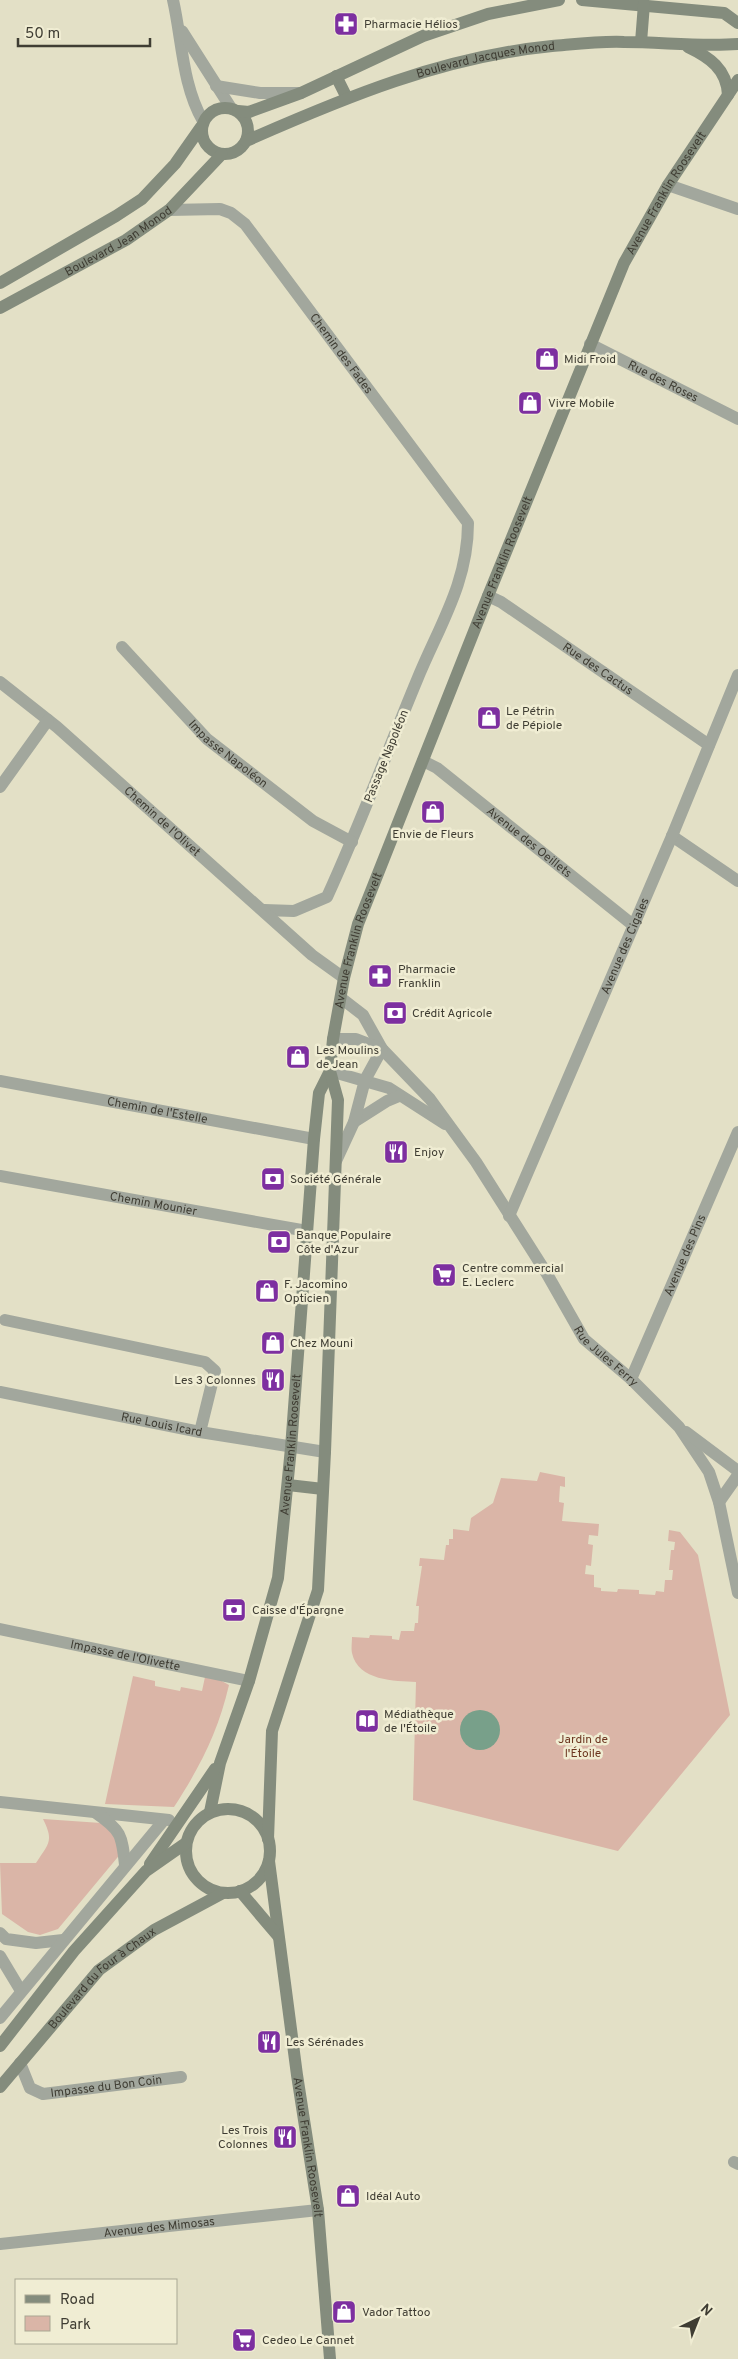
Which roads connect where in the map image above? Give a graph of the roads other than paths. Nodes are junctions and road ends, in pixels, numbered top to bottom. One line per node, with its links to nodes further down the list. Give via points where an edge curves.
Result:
1 (173, 0): 6 (street)
2 (559, 0): 10 (main road, via 488,14 423,36)
3 (582, 0): 4 (main road)
4 (644, 4): 5 (main road, via 724,13); 7 (main road)
5 (738, 23)
6 (179, 24): 12 (street); 17 (street, via 188,82)
7 (641, 42): 8 (main road, Boulevard Jacques Monod); 15 (main road, Boulevard Jacques Monod, via 510,51 434,68)
8 (681, 44): 9 (main road, Boulevard Jacques Monod); 14 (main road, via 702,53 721,70)
9 (738, 44)
10 (336, 76): 13 (main road); 15 (main road)
11 (738, 80): 14 (main road, Avenue Franklin Roosevelt)
12 (216, 86): 13 (street, via 260,93); 16 (street)
13 (301, 93): 16 (main road, via 249,112)
14 (728, 95): 20 (main road, Avenue Franklin Roosevelt)
15 (347, 98): 18 (main road, Boulevard Jacques Monod)
16 (234, 110): 17 (main road, via 216,109); 18 (main road, via 247,125)
17 (202, 124): 19 (main road, via 206,145); 23 (main road, Boulevard Jean Monod, via 176,164 142,199)
18 (246, 141): 19 (main road, via 237,151)
19 (222, 154): 22 (main road, Boulevard Jean Monod)
20 (668, 185): 21 (street); 25 (main road, Avenue Franklin Roosevelt, via 624,263)
21 (738, 209)
22 (169, 210): 24 (main road, Boulevard Jean Monod, via 126,240); 27 (street, Chemin des Fades, via 220,209 245,224 468,523)
23 (0, 283)
24 (0, 308)
25 (590, 344): 26 (street, Rue des Roses); 28 (main road, Avenue Franklin Roosevelt)
26 (738, 419)
27 (467, 554): 37 (street, Passage Napoléon, via 457,591 418,677)
28 (488, 596): 33 (street, Rue des Cactus); 34 (main road, Avenue Franklin Roosevelt)
29 (122, 647): 37 (street, Impasse Napoléon, via 207,739 313,821)
30 (738, 675): 33 (street, Avenue des Cigales)
31 (0, 682): 32 (street, Chemin de l'Olivet)
32 (48, 720): 35 (street); 39 (street, Chemin de l'Olivet)
33 (709, 745): 36 (street, Avenue des Cigales)
34 (422, 760): 40 (street, Avenue des Oeillets, via 437,768); 41 (main road, Avenue Franklin Roosevelt, via 358,924)
35 (0, 787)
36 (672, 836): 38 (street); 40 (street, Avenue des Cigales)
37 (352, 842): 39 (street, Passage Napoléon, via 328,897 294,911)
38 (738, 881)
39 (264, 910): 41 (street, Chemin de l'Olivet, via 322,963)
40 (634, 925): 55 (street, Avenue des Cigales)
41 (344, 978): 42 (main road, Avenue Franklin Roosevelt)
42 (341, 998): 43 (main road, Avenue Franklin Roosevelt); 44 (street, Rue Jules Ferry, via 363,1015)
43 (333, 1039): 44 (street, Rue Jules Ferry, via 356,1039); 45 (main road, Avenue Franklin Roosevelt)
44 (382, 1049): 46 (street, Avenue Franklin Roosevelt); 50 (street, Rue Jules Ferry, via 430,1099)
45 (330, 1071): 46 (street, Rue Jules Ferry); 52 (main road, Avenue Franklin Roosevelt, via 319,1092); 53 (main road, Avenue Franklin Roosevelt, via 338,1100)
46 (366, 1080): 48 (street, Rue Jules Ferry, via 389,1088); 49 (street, Avenue Franklin Roosevelt)
47 (0, 1081): 52 (street, Chemin de l'Estelle)
48 (398, 1096): 49 (street); 50 (street, Rue Jules Ferry)
49 (354, 1122): 53 (street, Avenue Franklin Roosevelt)
50 (448, 1126): 55 (street, Rue Jules Ferry, via 476,1162)
51 (738, 1132): 58 (street, Avenue des Pins)
52 (314, 1139): 56 (main road, Avenue Franklin Roosevelt)
53 (336, 1161): 63 (main road, Avenue Franklin Roosevelt)
54 (0, 1176): 56 (street, Chemin Mounier)
55 (509, 1216): 58 (street, Rue Jules Ferry, via 584,1339)
56 (307, 1230): 62 (main road, Avenue Franklin Roosevelt)
57 (5, 1320): 61 (street, via 205,1362 215,1371)
58 (631, 1379): 60 (street, Rue Jules Ferry)
59 (0, 1392): 61 (street, Rue Louis Icard)
60 (679, 1427): 64 (street); 68 (street, Rue Jules Ferry, via 709,1472)
61 (200, 1432): 62 (street, Rue Louis Icard)
62 (291, 1448): 63 (street, Rue Louis Icard); 66 (main road, Avenue Franklin Roosevelt)
63 (325, 1452): 67 (main road, Avenue Franklin Roosevelt)
64 (738, 1471)
65 (738, 1475): 68 (street)
66 (288, 1485): 67 (main road); 71 (main road, Avenue Franklin Roosevelt, via 278,1578)
67 (323, 1489): 78 (main road, Avenue Franklin Roosevelt, via 318,1590 272,1732)
68 (719, 1502): 69 (street, Rue Jules Ferry)
69 (738, 1594)
70 (0, 1629): 71 (street, Impasse de l'Olivette)
71 (249, 1681): 72 (main road, Avenue Franklin Roosevelt)
72 (220, 1763): 75 (main road, Avenue Franklin Roosevelt); 77 (main road)
73 (0, 1802): 74 (street)
74 (94, 1811): 76 (street); 81 (street, via 115,1826 123,1843)
75 (210, 1812): 78 (main road, via 224,1808 251,1816 262,1826); 79 (main road, via 190,1831)
76 (164, 1820): 77 (street); 81 (street)
77 (181, 1821): 82 (main road)
78 (268, 1839): 80 (main road)
79 (186, 1843): 82 (main road); 84 (main road, via 190,1870 198,1881 209,1889)
80 (269, 1861): 83 (main road, via 263,1874); 86 (main road, Avenue Franklin Roosevelt)
81 (125, 1865): 87 (street)
82 (146, 1870): 91 (main road, via 74,1951)
83 (240, 1891): 84 (main road); 86 (main road)
84 (223, 1892): 92 (main road, Boulevard du Four à Chaux, via 154,1930 99,1970)
85 (3, 1936): 87 (street, via 36,1942); 88 (street)
86 (278, 1936): 95 (main road, Avenue Franklin Roosevelt)
87 (64, 1940): 89 (street)
88 (0, 1955): 89 (street)
89 (21, 1991): 90 (street)
90 (0, 2018)
91 (0, 2046)
92 (20, 2063): 93 (street, Impasse du Bon Coin, via 30,2088 43,2094); 94 (main road, Boulevard du Four à Chaux)
93 (181, 2077)
94 (0, 2088)
95 (318, 2210): 96 (street, Avenue des Mimosas); 97 (main road, Avenue Franklin Roosevelt)
96 (0, 2244)
97 (330, 2359)

